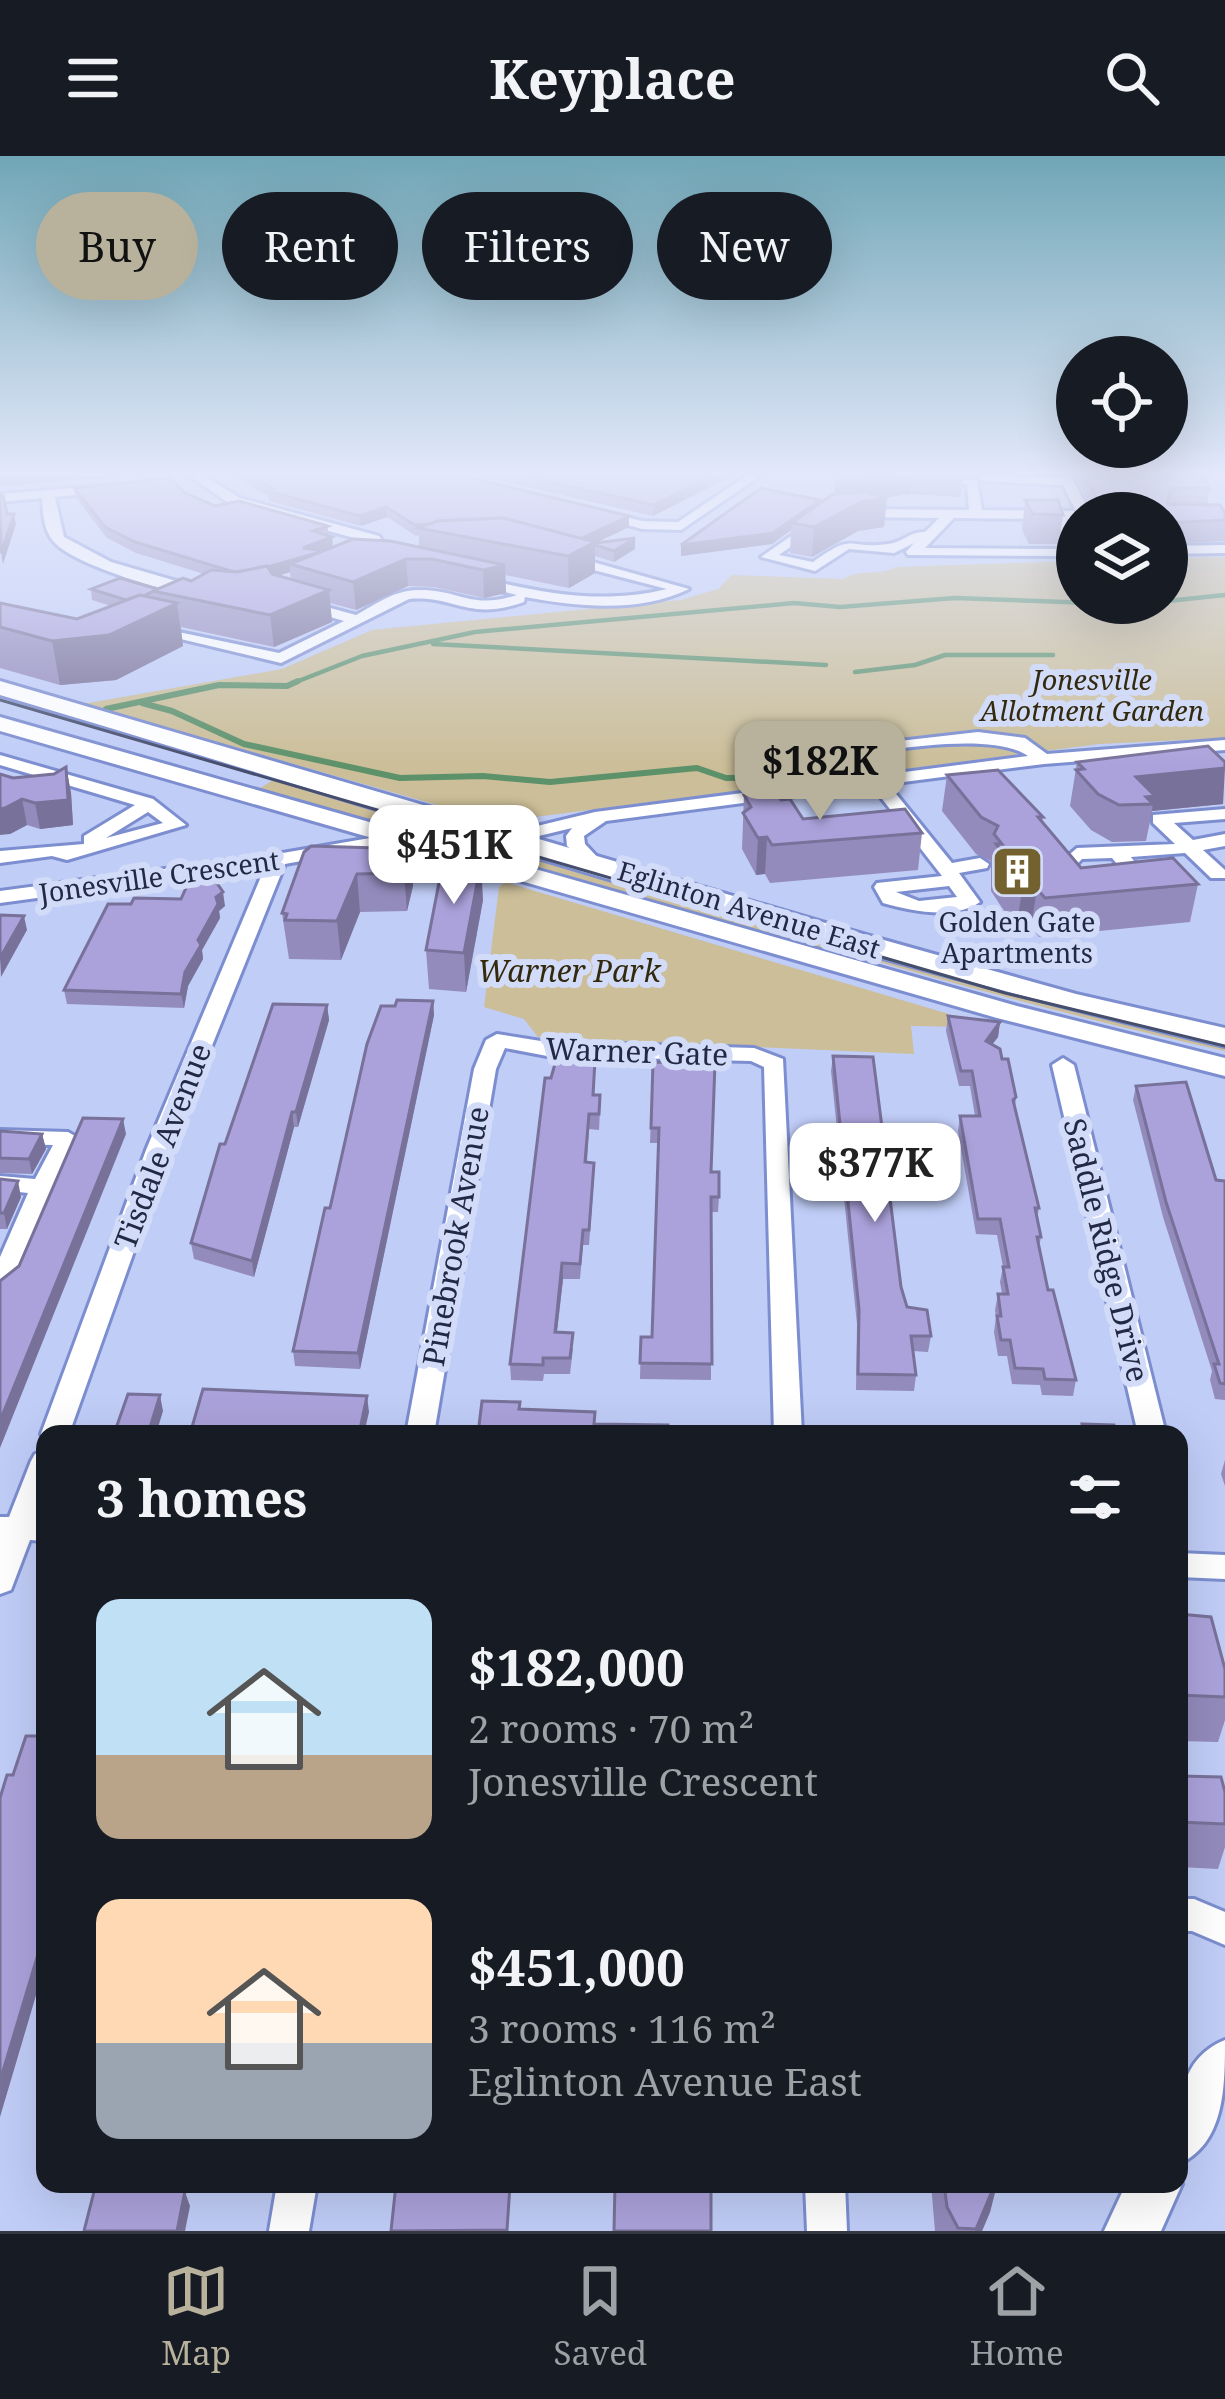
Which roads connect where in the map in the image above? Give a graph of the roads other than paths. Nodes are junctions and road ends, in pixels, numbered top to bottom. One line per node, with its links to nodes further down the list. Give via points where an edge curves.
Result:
1 (139, 573): 5 (street)
2 (615, 573): 9 (street)
3 (619, 573): 4 (street)
4 (646, 580): 10 (street); 10 (street, via 682,589)
5 (202, 593): 6 (street); 11 (street)
6 (221, 595)
7 (282, 598): 14 (street)
8 (519, 598): 12 (street, via 499,608)
9 (569, 599): 10 (street); 12 (street, via 456,578 475,585)
10 (612, 600)
11 (182, 601)
12 (442, 601): 14 (street, via 411,594)
13 (162, 610): 14 (street, via 128,625 281,658)
14 (357, 620)
15 (0, 688): 31 (main road, Eglinton Avenue East)
16 (0, 724): 29 (main road, Eglinton Avenue East)
17 (1218, 745): 19 (street); 21 (street)
18 (812, 756): 19 (street, via 978,737 1019,742)
19 (1045, 759): 24 (street)
20 (0, 760): 22 (street)
21 (1225, 760)
22 (39, 772): 23 (street); 25 (street)
23 (21, 782)
24 (878, 783): 27 (street); 28 (street)
25 (149, 804): 36 (street); 36 (street, via 177,825)
26 (1225, 814): 33 (street, via 1159,819)
27 (612, 817): 31 (street); 40 (street, via 575,836)
28 (891, 821): 34 (street); 41 (street, via 951,874)
29 (353, 825): 30 (main road, Eglinton Avenue East); 35 (street, Jonesville Crescent)
30 (399, 838): 35 (street, Jonesville Crescent); 48 (main road, Eglinton Avenue East)
31 (510, 838): 40 (main road, Eglinton Avenue East)
32 (1225, 840): 33 (street)
33 (1186, 844): 37 (street); 42 (street)
34 (913, 845)
35 (317, 853): 39 (street, Jonesville Crescent)
36 (67, 854): 38 (street); 43 (street)
37 (1119, 854): 37 (street, via 1077,854 1065,866 1097,886 1127,885 1132,870)
38 (0, 856)
39 (277, 860): 43 (street, Jonesville Crescent); 53 (street, Tisdale Avenue, via 158,1150)
40 (593, 862): 45 (main road, Eglinton Avenue East, via 1070,1001)
41 (980, 863)
42 (1218, 874)
43 (75, 887): 44 (street, Jonesville Crescent)
44 (0, 898)
45 (1225, 1037)
46 (497, 1040): 54 (street, Pinebrook Avenue, via 484,1069); 55 (street, Warner Gate, via 548,1049 754,1055 775,1064)
47 (1063, 1065): 56 (street, Saddle Ridge Drive)
48 (1225, 1067)
49 (0, 1137): 51 (street, via 68,1139)
50 (0, 1183): 51 (street)
51 (44, 1187): 52 (street)
52 (0, 1286)
53 (58, 1425)
54 (422, 1425)
55 (788, 1425)
56 (1150, 1425)
57 (36, 1488): 58 (street)
58 (22, 1529): 61 (street)
59 (1188, 1559): 60 (street)
60 (1225, 1567)
61 (0, 1582)
62 (1188, 1915): 63 (street)
63 (1225, 1929)
64 (1225, 2065): 65 (main road)
65 (1188, 2123)
66 (295, 2193): 69 (street)
67 (825, 2193): 70 (street)
68 (1151, 2193): 71 (main road)
69 (289, 2231)
70 (827, 2231)
71 (1132, 2231)

